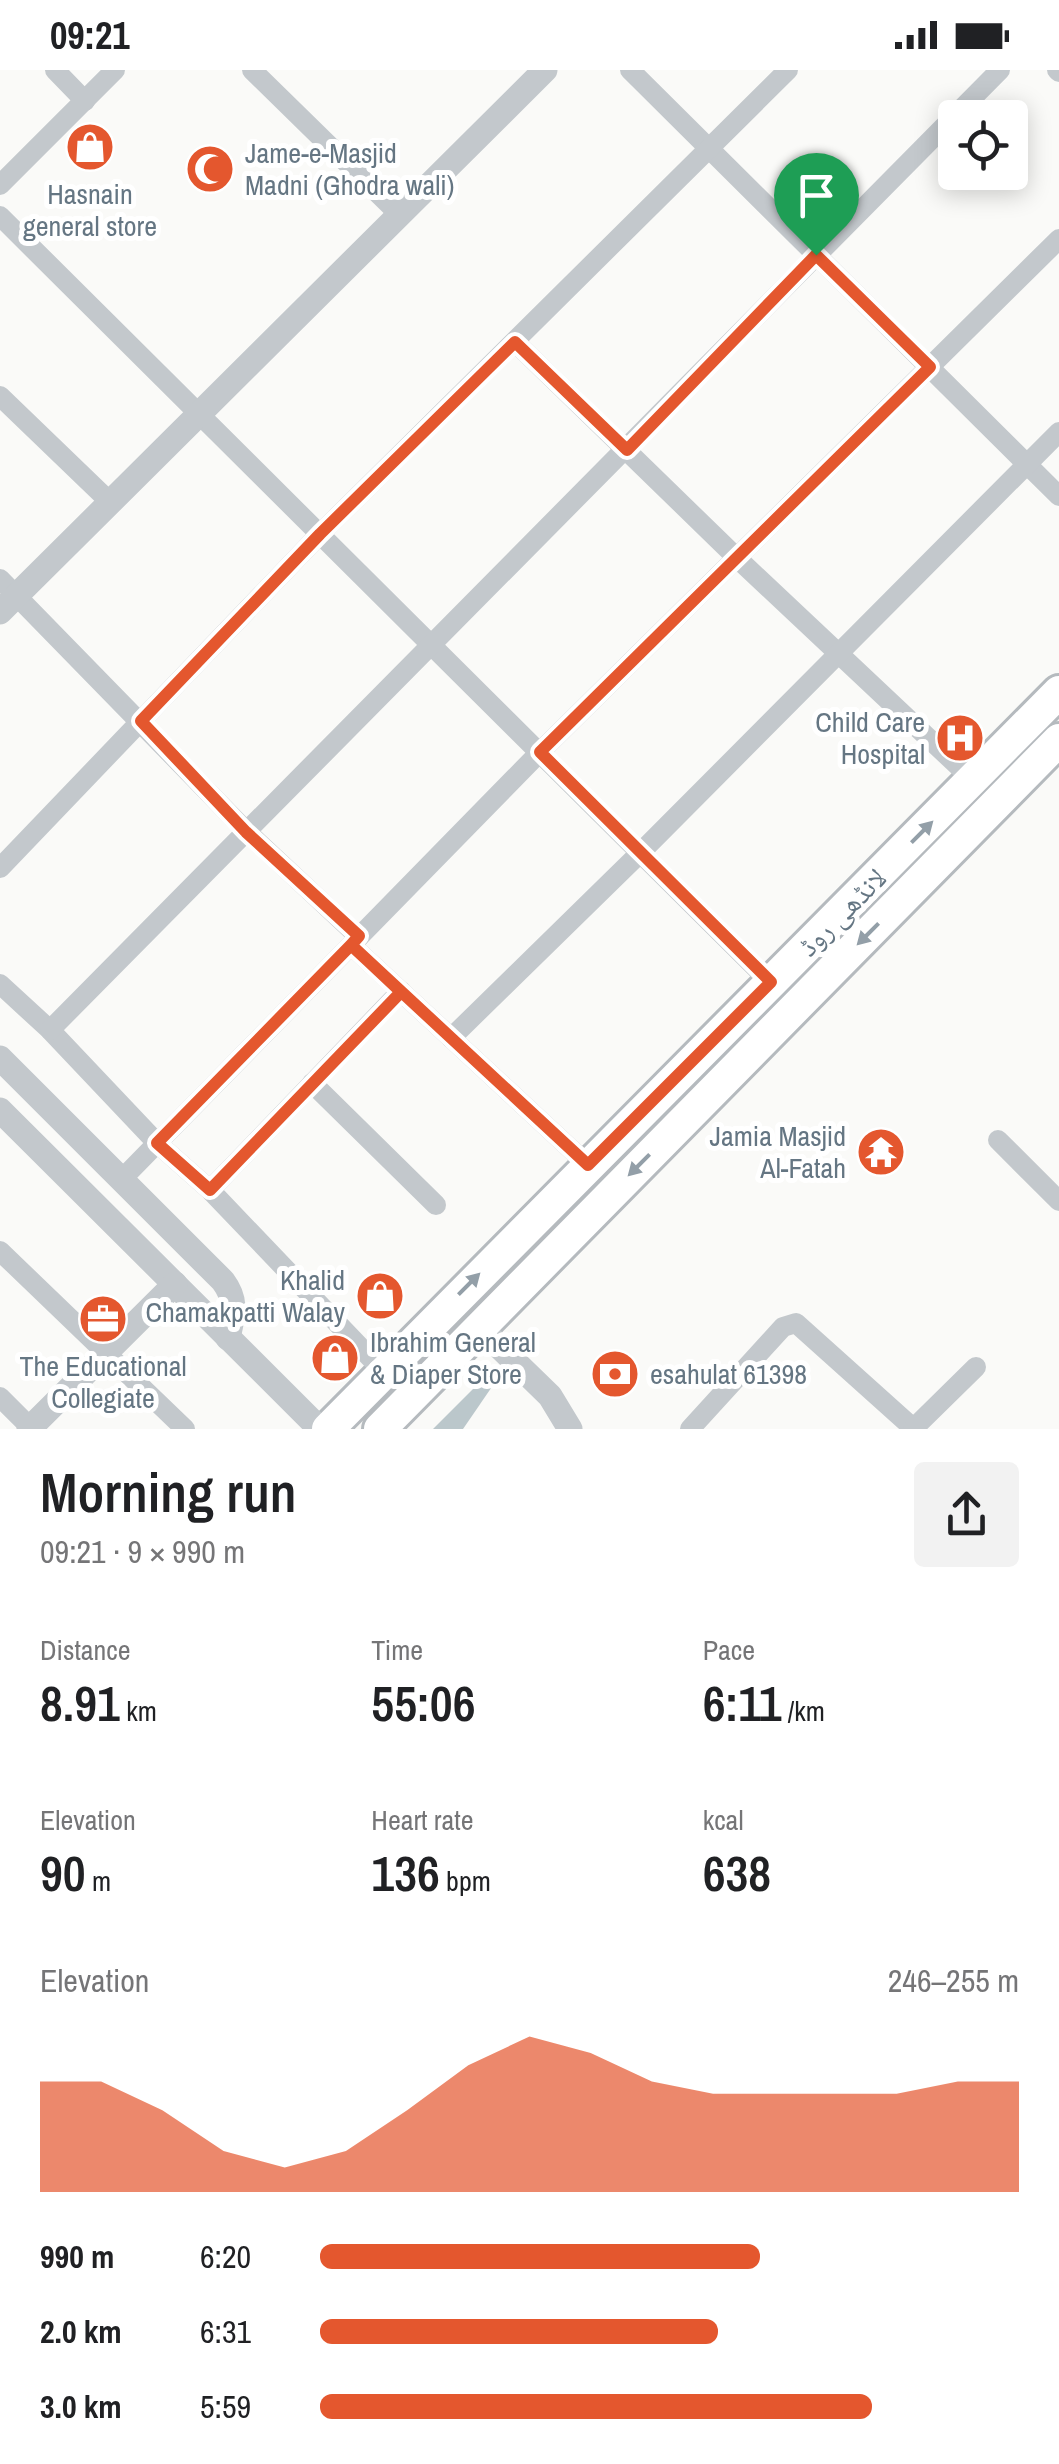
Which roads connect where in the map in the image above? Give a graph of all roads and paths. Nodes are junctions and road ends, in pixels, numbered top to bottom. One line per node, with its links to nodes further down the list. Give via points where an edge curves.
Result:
1 (54, 70): 8 (street)
2 (115, 70): 8 (street)
3 (252, 70): 11 (street)
4 (546, 70): 11 (street)
5 (630, 70): 9 (street)
6 (788, 70): 9 (street)
7 (1000, 70): 14 (street)
8 (84, 101): 10 (street)
9 (710, 149): 14 (street); 15 (street)
10 (0, 185)
11 (400, 215): 18 (street)
12 (0, 216): 18 (street)
13 (1059, 239): 16 (street)
14 (816, 255): 16 (street); 20 (street)
15 (515, 342): 20 (street); 24 (street)
16 (930, 367): 21 (street); 25 (street)
17 (0, 396): 23 (street)
18 (200, 414): 23 (street); 24 (street)
19 (1059, 432): 21 (street)
20 (627, 450): 25 (street); 27 (street)
21 (1028, 464): 22 (street); 28 (street)
22 (1059, 496)
23 (111, 503): 26 (street)
24 (320, 534): 27 (street); 30 (street)
25 (737, 558): 28 (street); 32 (street)
26 (5, 596): 30 (street)
27 (432, 646): 32 (street); 34 (street)
28 (840, 653): 33 (street); 35 (street)
29 (1059, 692): 33 (main road, لانڈھی روڈ)
30 (141, 721): 34 (street); 36 (street)
31 (1059, 740): 55 (main road, لانڈھی روڈ, one-way to 55)
32 (540, 752): 35 (street); 37 (street)
33 (973, 780): 38 (main road, لانڈھی روڈ, one-way to 33)
34 (246, 832): 37 (street); 41 (street)
35 (640, 853): 38 (street); 42 (street)
36 (0, 868)
37 (355, 941): 40 (street); 47 (street)
38 (771, 982): 48 (main road, لانڈھی روڈ)
39 (0, 984): 41 (street)
40 (401, 992): 42 (street); 44 (street)
41 (50, 1030): 47 (street)
42 (451, 1038): 48 (street)
43 (0, 1058): 49 (street)
44 (312, 1084): 50 (street); 52 (street)
45 (0, 1110): 54 (street)
46 (998, 1140): 51 (street)
47 (157, 1143): 49 (street); 50 (street)
48 (588, 1165): 59 (main road, لانڈھی روڈ, one-way to 48)
49 (122, 1179): 56 (street, via 232,1292)
50 (210, 1190): 59 (street)
51 (1059, 1202)
52 (436, 1205)
53 (0, 1251): 57 (street)
54 (175, 1284): 56 (street); 57 (street)
55 (479, 1327): 65 (main road, لانڈھی روڈ); 66 (street, via 550,1396)
56 (228, 1338): 63 (street)
57 (106, 1355): 61 (street); 62 (street)
58 (976, 1367): 68 (street)
59 (383, 1372): 64 (main road, لانڈھی روڈ)
60 (0, 1397): 61 (street)
61 (30, 1428)
62 (185, 1429)
63 (320, 1429)
64 (328, 1429)
65 (380, 1429)
66 (570, 1429)
67 (690, 1429): 68 (street, via 783,1327 796,1323)
68 (913, 1429)

